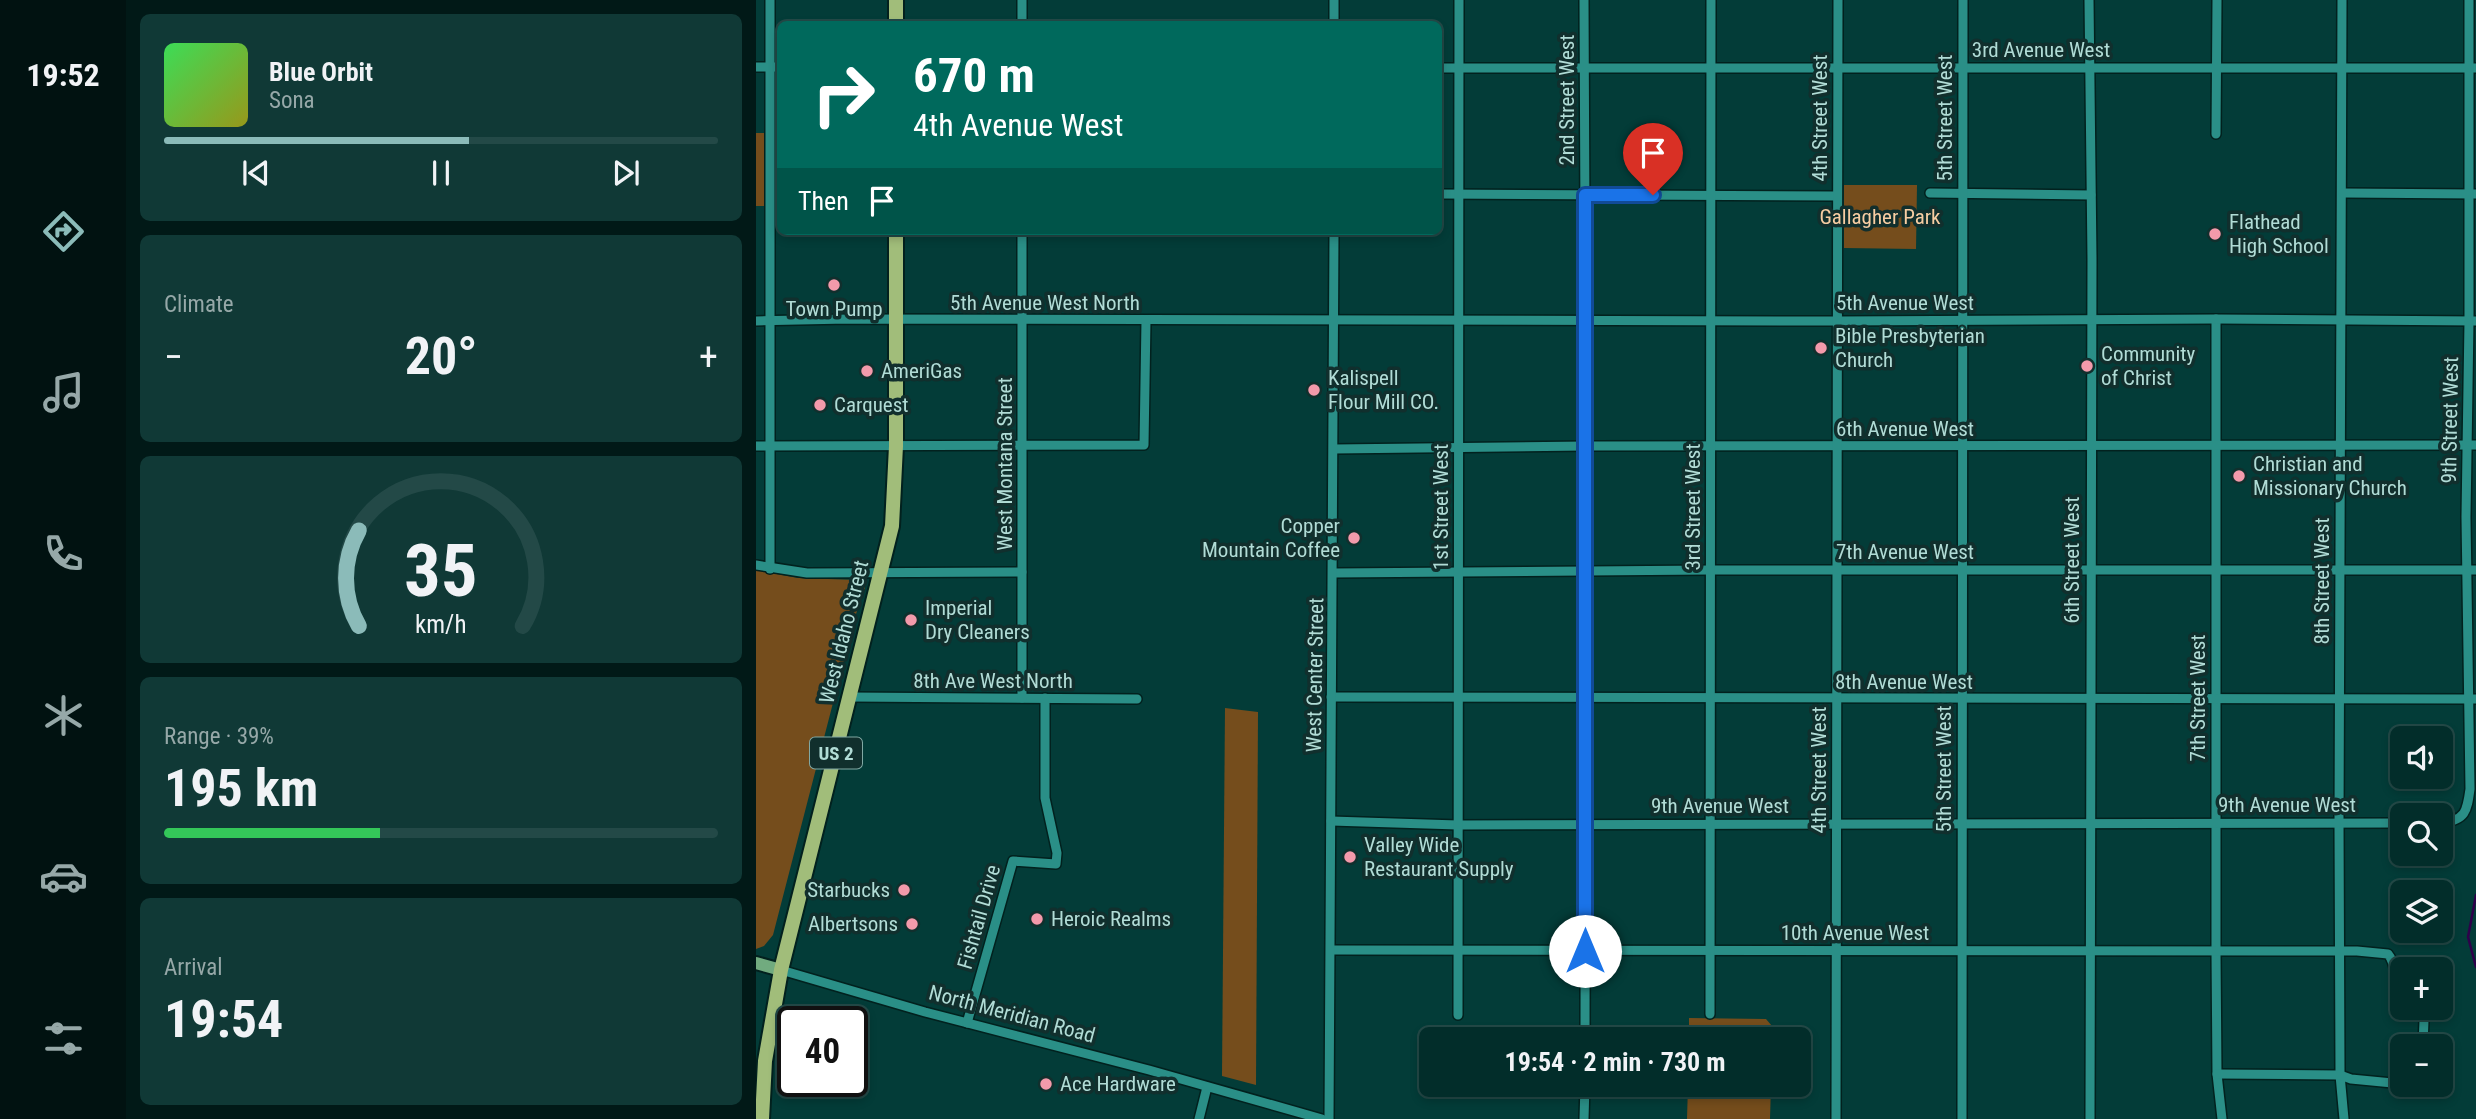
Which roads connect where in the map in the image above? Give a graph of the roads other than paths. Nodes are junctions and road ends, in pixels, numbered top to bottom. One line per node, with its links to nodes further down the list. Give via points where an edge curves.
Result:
1 (770, 0): 18 (street)
2 (896, 0): 14 (highway)
3 (1022, 0): 15 (street)
4 (1334, 0): 16 (street)
5 (1458, 0): 21 (street, 1st Street West)
6 (1584, 0): 22 (street, 2nd Street West)
7 (1711, 0): 23 (street, 3rd Street West)
8 (1838, 0): 24 (street, 4th Street West)
9 (1963, 0): 25 (street, 5th Street West)
10 (2090, 0): 26 (street, 6th Street West)
11 (2342, 0): 28 (street, 8th Street West)
12 (2469, 0): 29 (street, 9th Street West)
13 (2217, 3): 27 (street)
14 (896, 21)
15 (1022, 21)
16 (1334, 21)
17 (756, 67): 18 (street)
18 (770, 67): 19 (street); 31 (street)
19 (777, 67)
20 (1442, 68): 21 (street, 3rd Avenue West)
21 (1459, 68): 22 (street, 3rd Avenue West); 36 (street, 1st Street West)
22 (1584, 68): 23 (street, 3rd Avenue West); 39 (street, 2nd Street West)
23 (1711, 68): 24 (street, 3rd Avenue West); 40 (street, 3rd Street West)
24 (1838, 68): 25 (street, 3rd Avenue West); 42 (street, 4th Street West)
25 (1962, 68): 26 (street, 3rd Avenue West); 37 (street, 5th Street West)
26 (2091, 68): 27 (street, 3rd Avenue West); 41 (street, 6th Street West)
27 (2216, 68): 28 (street, 3rd Avenue West); 30 (street)
28 (2342, 68): 29 (street, 3rd Avenue West); 34 (street, 8th Street West)
29 (2473, 68): 38 (street, 9th Street West)
30 (2216, 134)
31 (769, 192): 32 (street); 56 (street)
32 (777, 192)
33 (1930, 193): 37 (street)
34 (2343, 193): 38 (street); 59 (street, 8th Street West)
35 (1442, 194): 36 (street)
36 (1460, 194): 39 (street); 51 (street, 1st Street West)
37 (1962, 194): 41 (street); 58 (street, 5th Street West)
38 (2472, 194): 60 (street, 9th Street West)
39 (1585, 195): 40 (street); 52 (street, 2nd Street West)
40 (1712, 195): 42 (street); 53 (street, 3rd Street West)
41 (2091, 195): 54 (street, 6th Street West)
42 (1837, 196): 57 (street, 4th Street West)
43 (896, 235): 47 (highway, West Idaho Street / US 2)
44 (1022, 235): 48 (street, West Montana Street)
45 (1334, 235): 50 (street, West Center Street)
46 (2216, 319): 54 (street, 5th Avenue West); 59 (street, 5th Avenue West); 70 (street, 7th Street West)
47 (896, 320): 48 (street, 5th Avenue West North); 56 (street, 5th Avenue West North); 64 (highway, West Idaho Street / US 2)
48 (1022, 320): 49 (street, 5th Avenue West North); 65 (street, West Montana Street)
49 (1146, 320): 50 (street, 5th Avenue West North); 65 (street, via 1144,445)
50 (1333, 320): 51 (street, 5th Avenue West); 74 (street, West Center Street)
51 (1459, 320): 52 (street, 5th Avenue West); 72 (street, 1st Street West)
52 (1585, 320): 53 (street, 5th Avenue West); 66 (street, 2nd Street West)
53 (1711, 320): 57 (street, 5th Avenue West); 67 (street, 3rd Street West)
54 (2091, 320): 58 (street, 5th Avenue West); 69 (street, 6th Street West)
55 (756, 321): 56 (street, 5th Avenue West North)
56 (769, 321): 63 (street)
57 (1837, 321): 58 (street, 5th Avenue West); 68 (street, 4th Street West)
58 (1963, 321): 73 (street, 5th Street West)
59 (2341, 321): 60 (street, 5th Avenue West); 71 (street, 8th Street West)
60 (2473, 321): 61 (street, 9th Street West)
61 (2472, 445): 71 (street, 6th Avenue West); 83 (street, 9th Street West)
62 (756, 446): 63 (street)
63 (769, 446): 64 (street); 76 (street)
64 (896, 446): 65 (street); 86 (highway, West Idaho Street / US 2, via 894,512)
65 (1022, 446): 85 (street, West Montana Street)
66 (1586, 446): 67 (street, 6th Avenue West); 72 (street, 6th Avenue West); 84 (street, 2nd Street West)
67 (1711, 446): 68 (street, 6th Avenue West); 77 (street, 3rd Street West)
68 (1836, 446): 73 (street, 6th Avenue West); 78 (street, 4th Street West)
69 (2090, 446): 70 (street, 6th Avenue West); 73 (street, 6th Avenue West); 80 (street, 6th Street West)
70 (2215, 446): 71 (street, 6th Avenue West); 81 (street, 7th Street West)
71 (2340, 446): 82 (street, 8th Street West)
72 (1459, 447): 74 (street, 6th Avenue West); 88 (street, 1st Street West)
73 (1962, 447): 79 (street, 5th Street West)
74 (1334, 449): 87 (street, West Center Street)
75 (756, 565): 76 (street)
76 (770, 569): 86 (street)
77 (1711, 570): 78 (street, 7th Avenue West); 84 (street, 7th Avenue West); 96 (street, 3rd Street West)
78 (1836, 570): 79 (street, 7th Avenue West); 97 (street, 4th Street West)
79 (1962, 570): 80 (street, 7th Avenue West); 98 (street, 5th Street West)
80 (2090, 570): 81 (street, 7th Avenue West); 99 (street, 6th Street West)
81 (2216, 570): 82 (street, 7th Avenue West); 100 (street, 7th Street West)
82 (2339, 570): 83 (street, 7th Avenue West); 101 (street, 8th Street West)
83 (2472, 570): 102 (street, 9th Street West)
84 (1585, 571): 88 (street, 7th Avenue West); 95 (street, 2nd Street West)
85 (1022, 572): 86 (street); 91 (street, West Montana Street)
86 (880, 573): 89 (highway, West Idaho Street / US 2)
87 (1333, 573): 88 (street, 7th Avenue West); 90 (street, West Center Street)
88 (1459, 573): 94 (street, 1st Street West)
89 (850, 697): 91 (street, 8th Ave West North); 125 (highway, West Idaho Street / US 2)
90 (1331, 697): 94 (street, 8th Avenue West); 103 (street, West Center Street)
91 (1022, 698): 92 (street, 8th Ave West North)
92 (1045, 698): 93 (street, 8th Ave West North); 128 (street, Fishtail Drive, via 1045,798 1058,853 1056,864 1013,860)
93 (1137, 699)
94 (1459, 699): 95 (street, 8th Avenue West); 113 (street, 1st Street West)
95 (1585, 699): 96 (street, 8th Avenue West); 111 (street, 2nd Street West)
96 (1711, 699): 97 (street, 8th Avenue West); 112 (street, 3rd Street West)
97 (1836, 699): 98 (street, 8th Avenue West); 107 (street, 4th Street West)
98 (1962, 699): 99 (street, 8th Avenue West); 108 (street, 5th Street West)
99 (2090, 699): 100 (street, 8th Avenue West); 109 (street, 6th Street West)
100 (2216, 699): 101 (street, 8th Avenue West); 110 (street, 7th Street West)
101 (2339, 699): 102 (street, 8th Avenue West); 105 (street, 8th Street West)
102 (2473, 699): 104 (street, 9th Street West, via 2468,806)
103 (1331, 821): 113 (street, 9th Avenue West); 114 (street, West Center Street)
104 (2453, 821)
105 (2339, 822): 106 (street, 9th Avenue West); 110 (street, 9th Avenue West); 121 (street, 8th Street West)
106 (2390, 822)
107 (1836, 823): 108 (street, 9th Avenue West); 112 (street, 9th Avenue West); 118 (street, 4th Street West)
108 (1962, 823): 109 (street, 9th Avenue West); 119 (street, 5th Street West)
109 (2090, 823): 110 (street, 9th Avenue West); 120 (street, 6th Street West)
110 (2216, 823): 122 (street, 7th Street West)
111 (1586, 824): 112 (street, 9th Avenue West); 113 (street, 9th Avenue West); 117 (street, 2nd Street West)
112 (1711, 824): 116 (street, 3rd Street West)
113 (1458, 825): 115 (street, 1st Street West)
114 (1331, 950): 115 (street, 10th Avenue West); 138 (street, West Center Street)
115 (1457, 950): 117 (street, 10th Avenue West); 127 (street, 1st Street West)
116 (1711, 950): 117 (street, 10th Avenue West); 118 (street, 10th Avenue West); 126 (street, 3rd Street West)
117 (1585, 951): 129 (street, 2nd Street West)
118 (1837, 951): 119 (street, 10th Avenue West); 140 (street, 4th Street West)
119 (1962, 951): 120 (street, 10th Avenue West); 141 (street, 5th Street West)
120 (2089, 951): 122 (street, 10th Avenue West); 142 (street, 6th Street West)
121 (2340, 951): 122 (street, 10th Avenue West); 123 (street, 10th Avenue West, via 2379,952); 131 (street, 8th Street West)
122 (2216, 952): 130 (street, 7th Street West)
123 (2391, 957)
124 (756, 963): 125 (main road, North Meridian Road)
125 (781, 970): 128 (street, North Meridian Road); 135 (highway, West Idaho Street / US 2, via 765,1060)
126 (1710, 1014)
127 (1458, 1015)
128 (967, 1023): 133 (street, North Meridian Road)
129 (1585, 1027)
130 (2217, 1074): 131 (street); 143 (street, 7th Street West)
131 (2340, 1075): 132 (street); 144 (street, 8th Street West)
132 (2390, 1083)
133 (1207, 1087): 136 (street); 137 (street, North Meridian Road)
134 (1585, 1097): 139 (street)
135 (762, 1119)
136 (1199, 1119)
137 (1322, 1119)
138 (1329, 1119)
139 (1584, 1119)
140 (1836, 1119)
141 (1962, 1119)
142 (2090, 1119)
143 (2222, 1119)
144 (2344, 1119)

